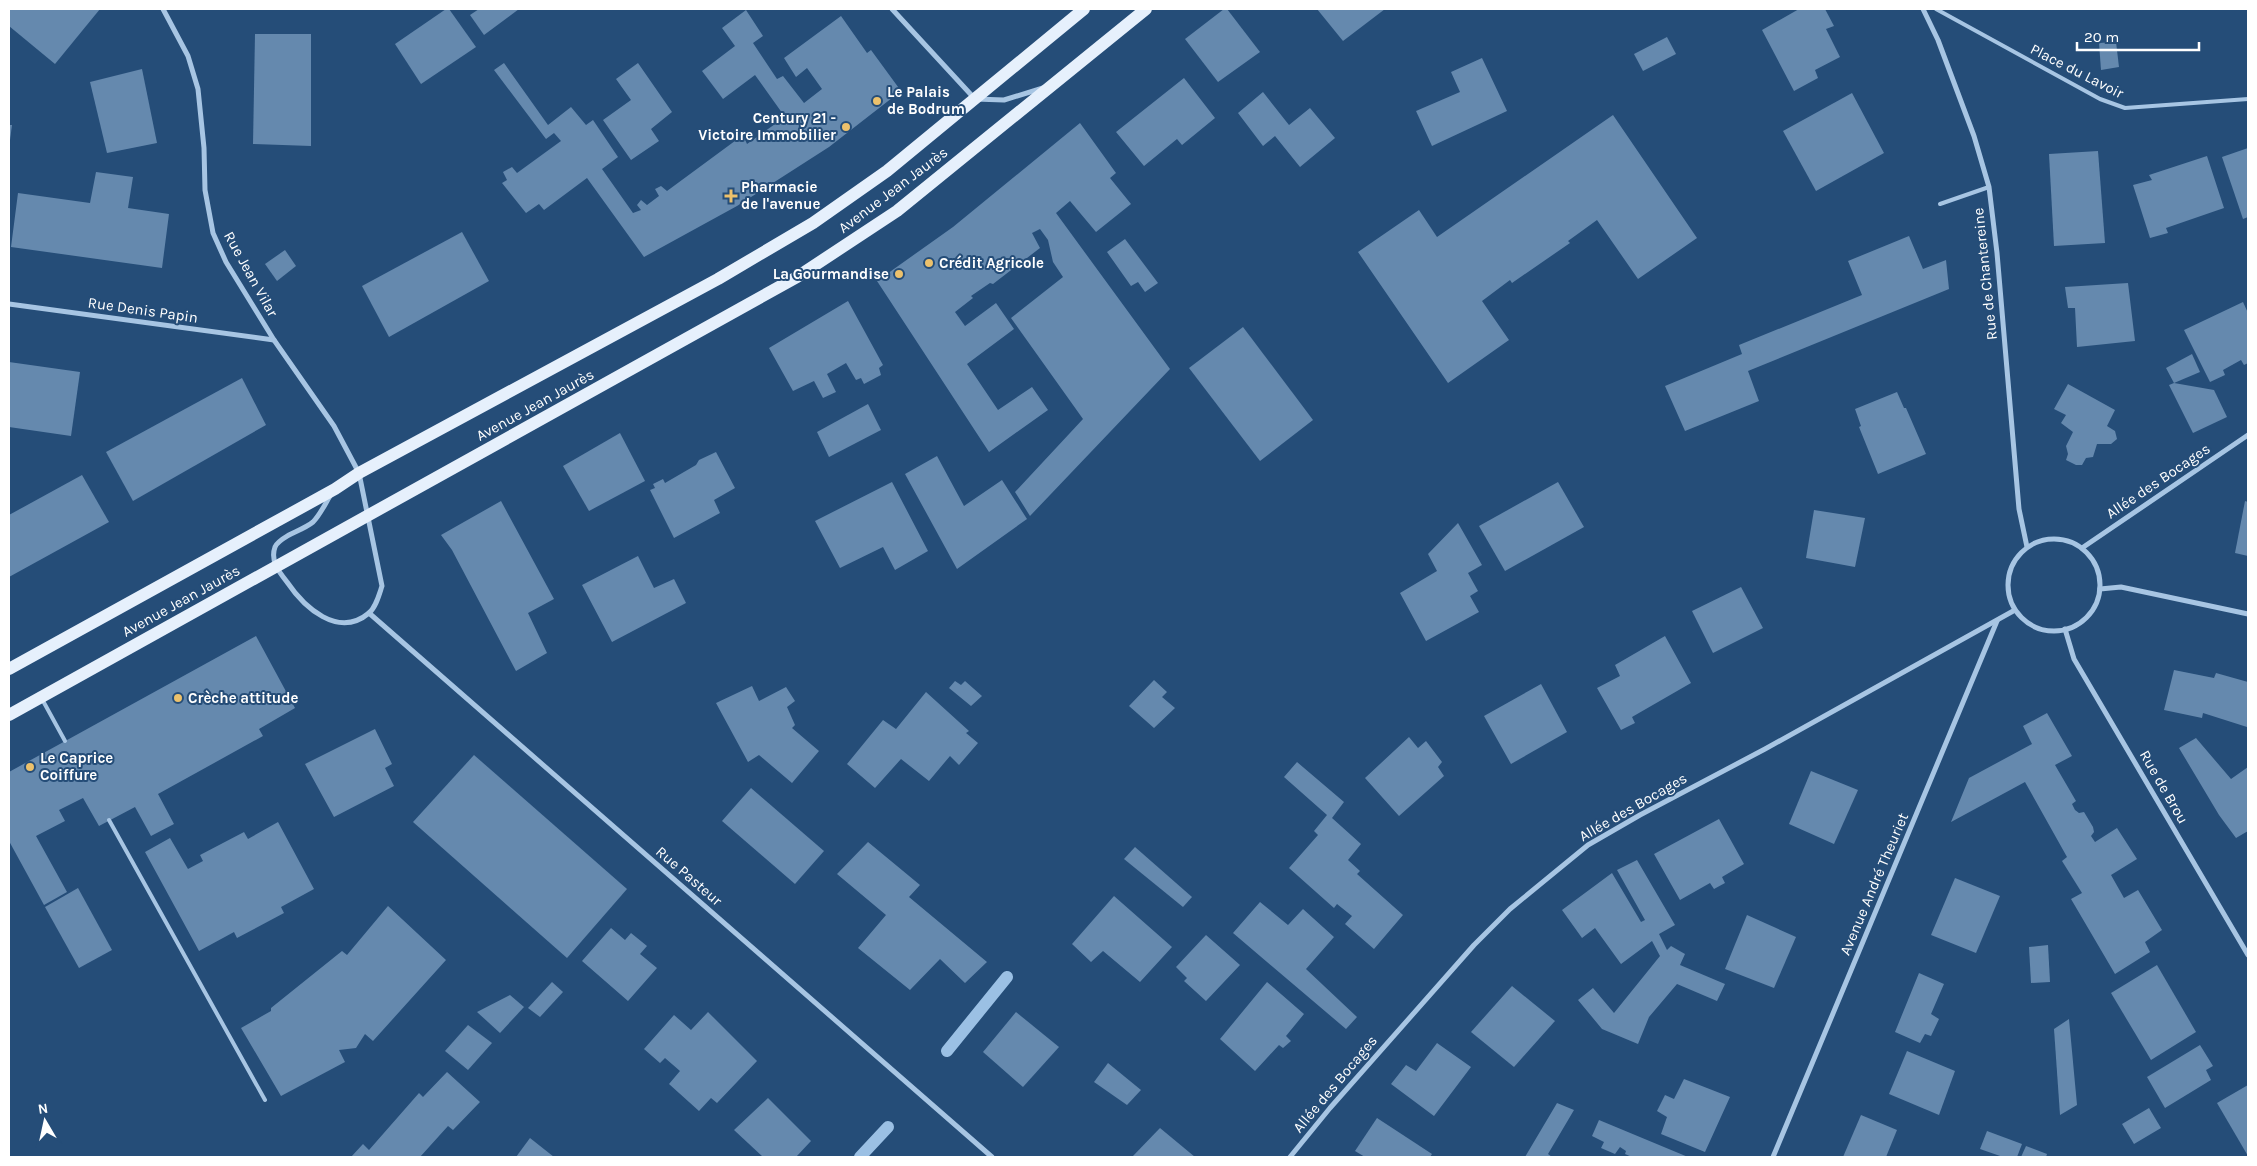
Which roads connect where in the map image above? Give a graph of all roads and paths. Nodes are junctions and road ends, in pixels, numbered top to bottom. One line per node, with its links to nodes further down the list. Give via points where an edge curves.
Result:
1 (163, 9): 13 (street, Rue Jean Vilar, via 188,56 198,89 205,190 213,233 226,262)
2 (892, 9): 8 (street)
3 (1084, 9): 8 (main road, Avenue Jean Jaurès)
4 (1146, 9): 7 (main road, Avenue Jean Jaurès)
5 (1923, 9): 10 (street, Rue de Chantereine, via 1974,136)
6 (1936, 9): 9 (lane, Place du Lavoir, via 2100,99 2125,108)
7 (1052, 84): 8 (street, Avenue Jean Jaurès, via 1004,100); 17 (main road, Avenue Jean Jaurès, via 897,211 837,252 707,328)
8 (974, 99): 15 (main road, Avenue Jean Jaurès, via 887,171 805,228 710,284)
9 (2248, 99)
10 (1989, 188): 11 (lane); 18 (street, Rue de Chantereine, via 2020,510)
11 (1940, 204)
12 (9, 304): 13 (street, Rue Denis Papin)
13 (274, 340): 15 (street, Rue Jean Vilar, via 334,426)
14 (2248, 435): 19 (street, Allée des Bocages)
15 (360, 473): 16 (main road, Avenue Jean Jaurès); 17 (street, Rue Jean Vilar)
16 (335, 489): 20 (street, via 313,522 275,545); 27 (main road, Avenue Jean Jaurès)
17 (367, 515): 20 (main road, Avenue Jean Jaurès); 23 (street, Rue Jean Vilar, via 382,586)
18 (2027, 547): 19 (street, via 2037,542 2061,539); 22 (street, via 2010,569 2009,598)
19 (2082, 548): 21 (street, via 2096,567)
20 (277, 568): 23 (street, via 297,598 318,616 336,622 354,621); 28 (main road, Avenue Jean Jaurès)
21 (2100, 589): 24 (street, via 2121,588); 26 (street, via 2089,614 2078,624)
22 (2015, 610): 25 (street, Allée des Bocages); 26 (street, via 2037,628)
23 (369, 613): 34 (street, Rue Pasteur)
24 (2248, 614)
25 (1997, 621): 35 (street, Allée des Bocages, via 1588,845 1510,909 1474,945); 36 (street, Avenue André Theuriet)
26 (2065, 629): 32 (street, Rue de Brou, via 2074,659)
27 (9, 670)
28 (41, 697): 29 (main road, Avenue Jean Jaurès); 30 (lane)
29 (9, 715)
30 (65, 741)
31 (109, 820): 33 (lane)
32 (2248, 955)
33 (265, 1100)
34 (992, 1157)
35 (1290, 1157)
36 (1773, 1157)

